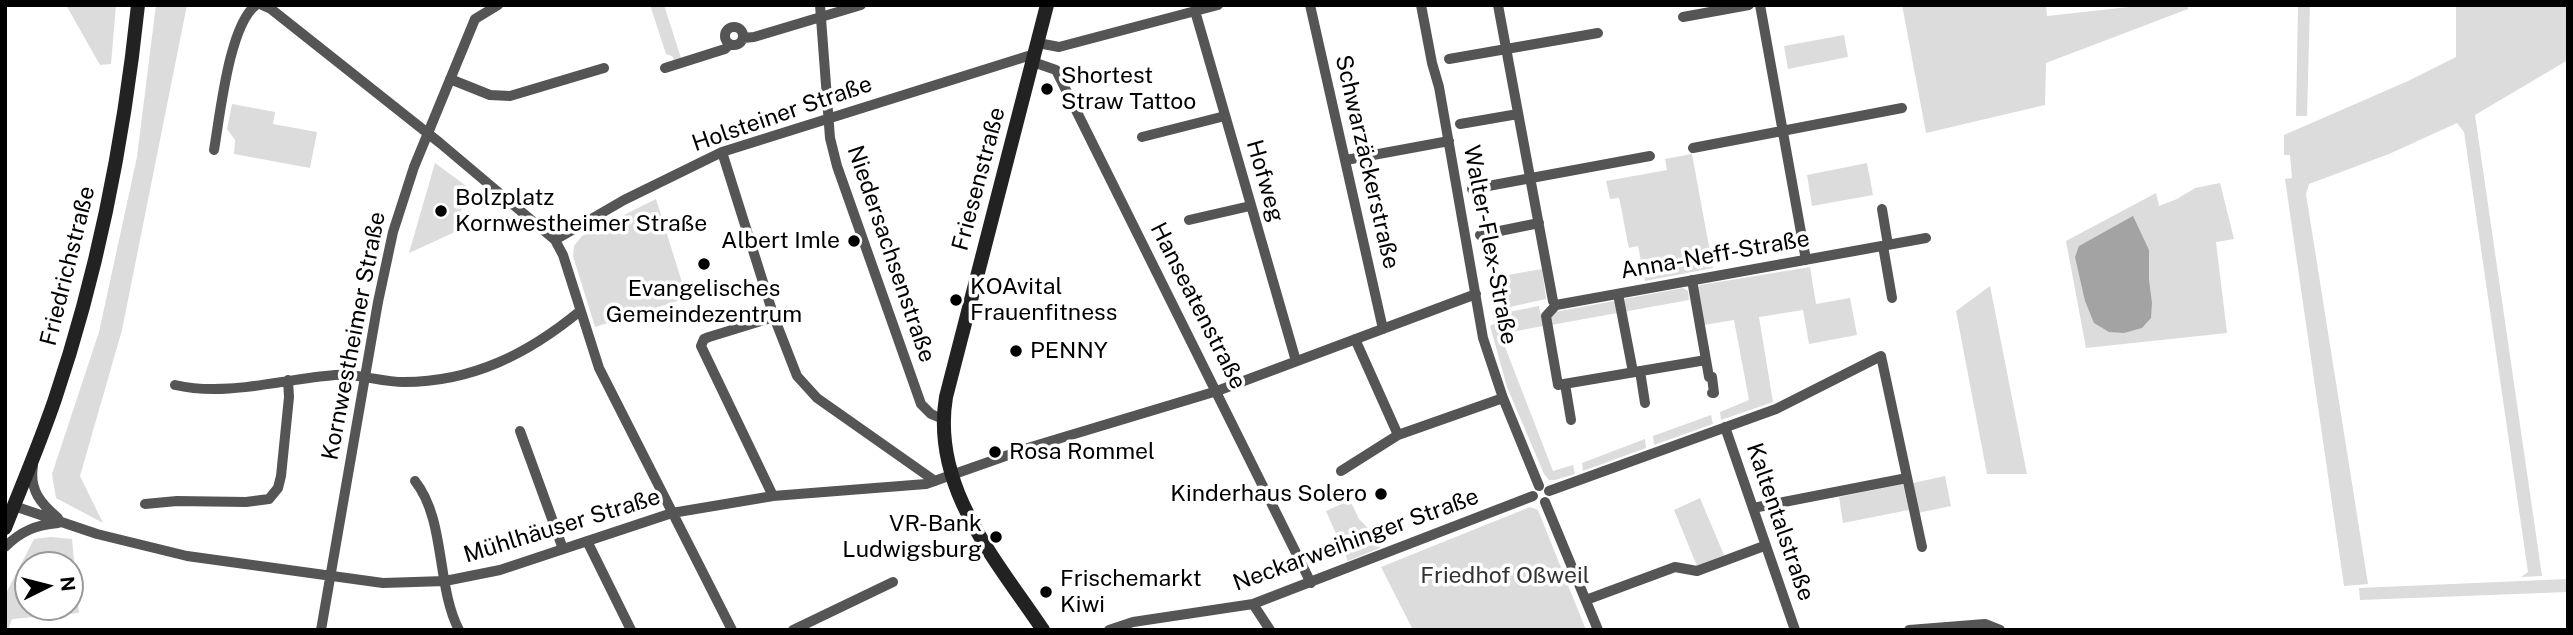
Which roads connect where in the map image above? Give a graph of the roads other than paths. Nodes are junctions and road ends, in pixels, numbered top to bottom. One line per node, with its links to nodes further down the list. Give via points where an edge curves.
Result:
1 (138, 5): 74 (main road, Friedrichstraße, via 121,133 97,253)
2 (256, 5): 34 (street, via 243,20 234,45)
3 (262, 5): 30 (street)
4 (498, 5): 23 (street, Kornwestheimer Straße, via 475,19)
5 (820, 5): 16 (street, Niedersachsenstraße)
6 (861, 5): 16 (street)
7 (1047, 5): 19 (main road, Friesenstraße)
8 (1218, 5): 14 (street, Holsteiner Straße)
9 (1310, 5): 37 (street, Schwarzäckerstraße)
10 (1421, 5): 32 (street, Walter-Flex-Straße)
11 (1499, 5): 18 (street)
12 (1749, 5): 15 (street)
13 (1760, 5): 29 (street)
14 (1189, 9): 19 (street, Holsteiner Straße); 26 (street, Hofweg)
15 (1683, 17)
16 (821, 18): 22 (street, via 743,38); 27 (street, Niedersachsenstraße)
17 (1598, 33): 18 (street)
18 (1506, 50): 20 (street); 25 (street)
19 (1035, 54): 27 (street, Holsteiner Straße); 65 (street, Hanseatenstraße, via 1056,71); 69 (main road, Friesenstraße)
20 (1449, 59)
21 (604, 68): 23 (street, via 510,96 490,95)
22 (665, 68)
23 (450, 79): 30 (street, Kornwestheimer Straße)
24 (1902, 108): 29 (street)
25 (1518, 114): 28 (street); 38 (street)
26 (1225, 116): 31 (street); 40 (street, Hofweg)
27 (828, 117): 35 (street, Holsteiner Straße); 69 (street, Niedersachsenstraße, via 837,166 921,404)
28 (1460, 124)
29 (1782, 130): 33 (street); 48 (street)
30 (428, 133): 46 (street); 61 (street, Kornwestheimer Straße, via 393,232)
31 (1142, 137)
32 (1448, 141): 37 (street); 50 (street, Walter-Flex-Straße)
33 (1693, 148)
34 (214, 149)
35 (722, 152): 46 (street, Holsteiner Straße); 55 (street)
36 (1650, 156): 38 (street)
37 (1346, 160): 56 (street, Schwarzäckerstraße)
38 (1531, 178): 39 (street); 43 (street)
39 (1472, 189)
40 (1250, 206): 42 (street); 59 (street, Hofweg)
41 (1882, 209): 47 (street)
42 (1189, 220)
43 (1539, 223): 44 (street); 53 (street)
44 (1480, 234)
45 (1926, 238): 47 (street, Anna-Neff-Straße)
46 (555, 240): 54 (street)
47 (1886, 245): 48 (street, Anna-Neff-Straße); 52 (street)
48 (1806, 260): 49 (street, Anna-Neff-Straße)
49 (1692, 280): 51 (street, Anna-Neff-Straße); 58 (street)
50 (1476, 293): 56 (street, Mühlhäuser Straße); 67 (street, Walter-Flex-Straße, via 1483,338)
51 (1618, 294): 53 (street, Anna-Neff-Straße); 60 (street)
52 (1892, 298)
53 (1556, 305): 63 (street, via 1546,316 1558,385)
54 (580, 311): 61 (street, via 544,339 470,374 404,382); 85 (street, via 599,368)
55 (774, 317): 79 (street, via 797,376 817,398); 81 (street, via 701,342)
56 (1383, 328): 57 (street, Mühlhäuser Straße)
57 (1354, 339): 59 (street, Mühlhäuser Straße); 73 (street)
58 (1706, 359): 60 (street); 66 (street)
59 (1296, 361): 65 (street, Mühlhäuser Straße)
60 (1636, 372): 63 (street); 68 (street)
61 (365, 378): 62 (street, via 343,374); 93 (street, Kornwestheimer Straße)
62 (288, 380): 64 (street, via 211,391); 82 (street, via 281,476 269,499)
63 (1565, 384): 70 (street)
64 (175, 385)
65 (1216, 391): 76 (street, Mühlhäuser Straße); 96 (street, Hanseatenstraße)
66 (1712, 393)
67 (1503, 398): 73 (street); 80 (street, Walter-Flex-Straße)
68 (1645, 403)
69 (943, 419): 76 (main road, Friesenstraße)
70 (1571, 421)
71 (1725, 427): 77 (street, Neckarweihinger Straße, via 1814,391 1881,356); 80 (street, Neckarweihinger Straße); 84 (street, Kaltentalstraße)
72 (520, 431): 92 (street)
73 (1398, 435): 75 (street)
74 (35, 453): 83 (main road, Friedrichstraße); 86 (street, Mühlhäuser Straße, via 35,491)
75 (1341, 471)
76 (951, 474): 79 (street, Mühlhäuser Straße); 104 (main road, Friesenstraße, via 982,540)
77 (1907, 478): 84 (street); 91 (street)
78 (415, 481): 94 (street, via 424,492)
79 (935, 481): 81 (street, Mühlhäuser Straße)
80 (1540, 491): 96 (street, Neckarweihinger Straße); 97 (street, via 1549,498 1545,502)
81 (773, 496): 85 (street, Mühlhäuser Straße)
82 (145, 504)
83 (14, 506): 86 (street, Mühlhäuser Straße); 87 (main road, Friedrichstraße)
84 (1753, 508): 89 (street, Kaltentalstraße)
85 (673, 513): 88 (street, Mühlhäuser Straße); 102 (street)
86 (62, 522): 90 (street, via 22,532); 93 (street, Mühlhäuser Straße, via 187,556)
87 (5, 528)
88 (587, 541): 92 (street, Mühlhäuser Straße); 101 (street)
89 (1764, 546): 97 (street, via 1697,571 1675,567); 108 (street, Kaltentalstraße)
90 (5, 547)
91 (1922, 547)
92 (563, 549): 94 (street, Mühlhäuser Straße, via 500,570)
93 (331, 576): 94 (street, Mühlhäuser Straße, via 383,583); 99 (street, Kornwestheimer Straße)
94 (445, 581): 100 (street, via 448,605)
95 (893, 582): 103 (street)
96 (1311, 583): 98 (street, Neckarweihinger Straße)
97 (1586, 600): 107 (street)
98 (1253, 604): 105 (street, Neckarweihinger Straße, via 1133,622); 106 (street)
99 (321, 630)
100 (459, 630)
101 (631, 630)
102 (733, 630)
103 (793, 630)
104 (1043, 630)
105 (1109, 630)
106 (1270, 630)
107 (1598, 630)
108 (1795, 630)
109 (1909, 630): 110 (street, via 1984,624)
110 (2000, 630)

